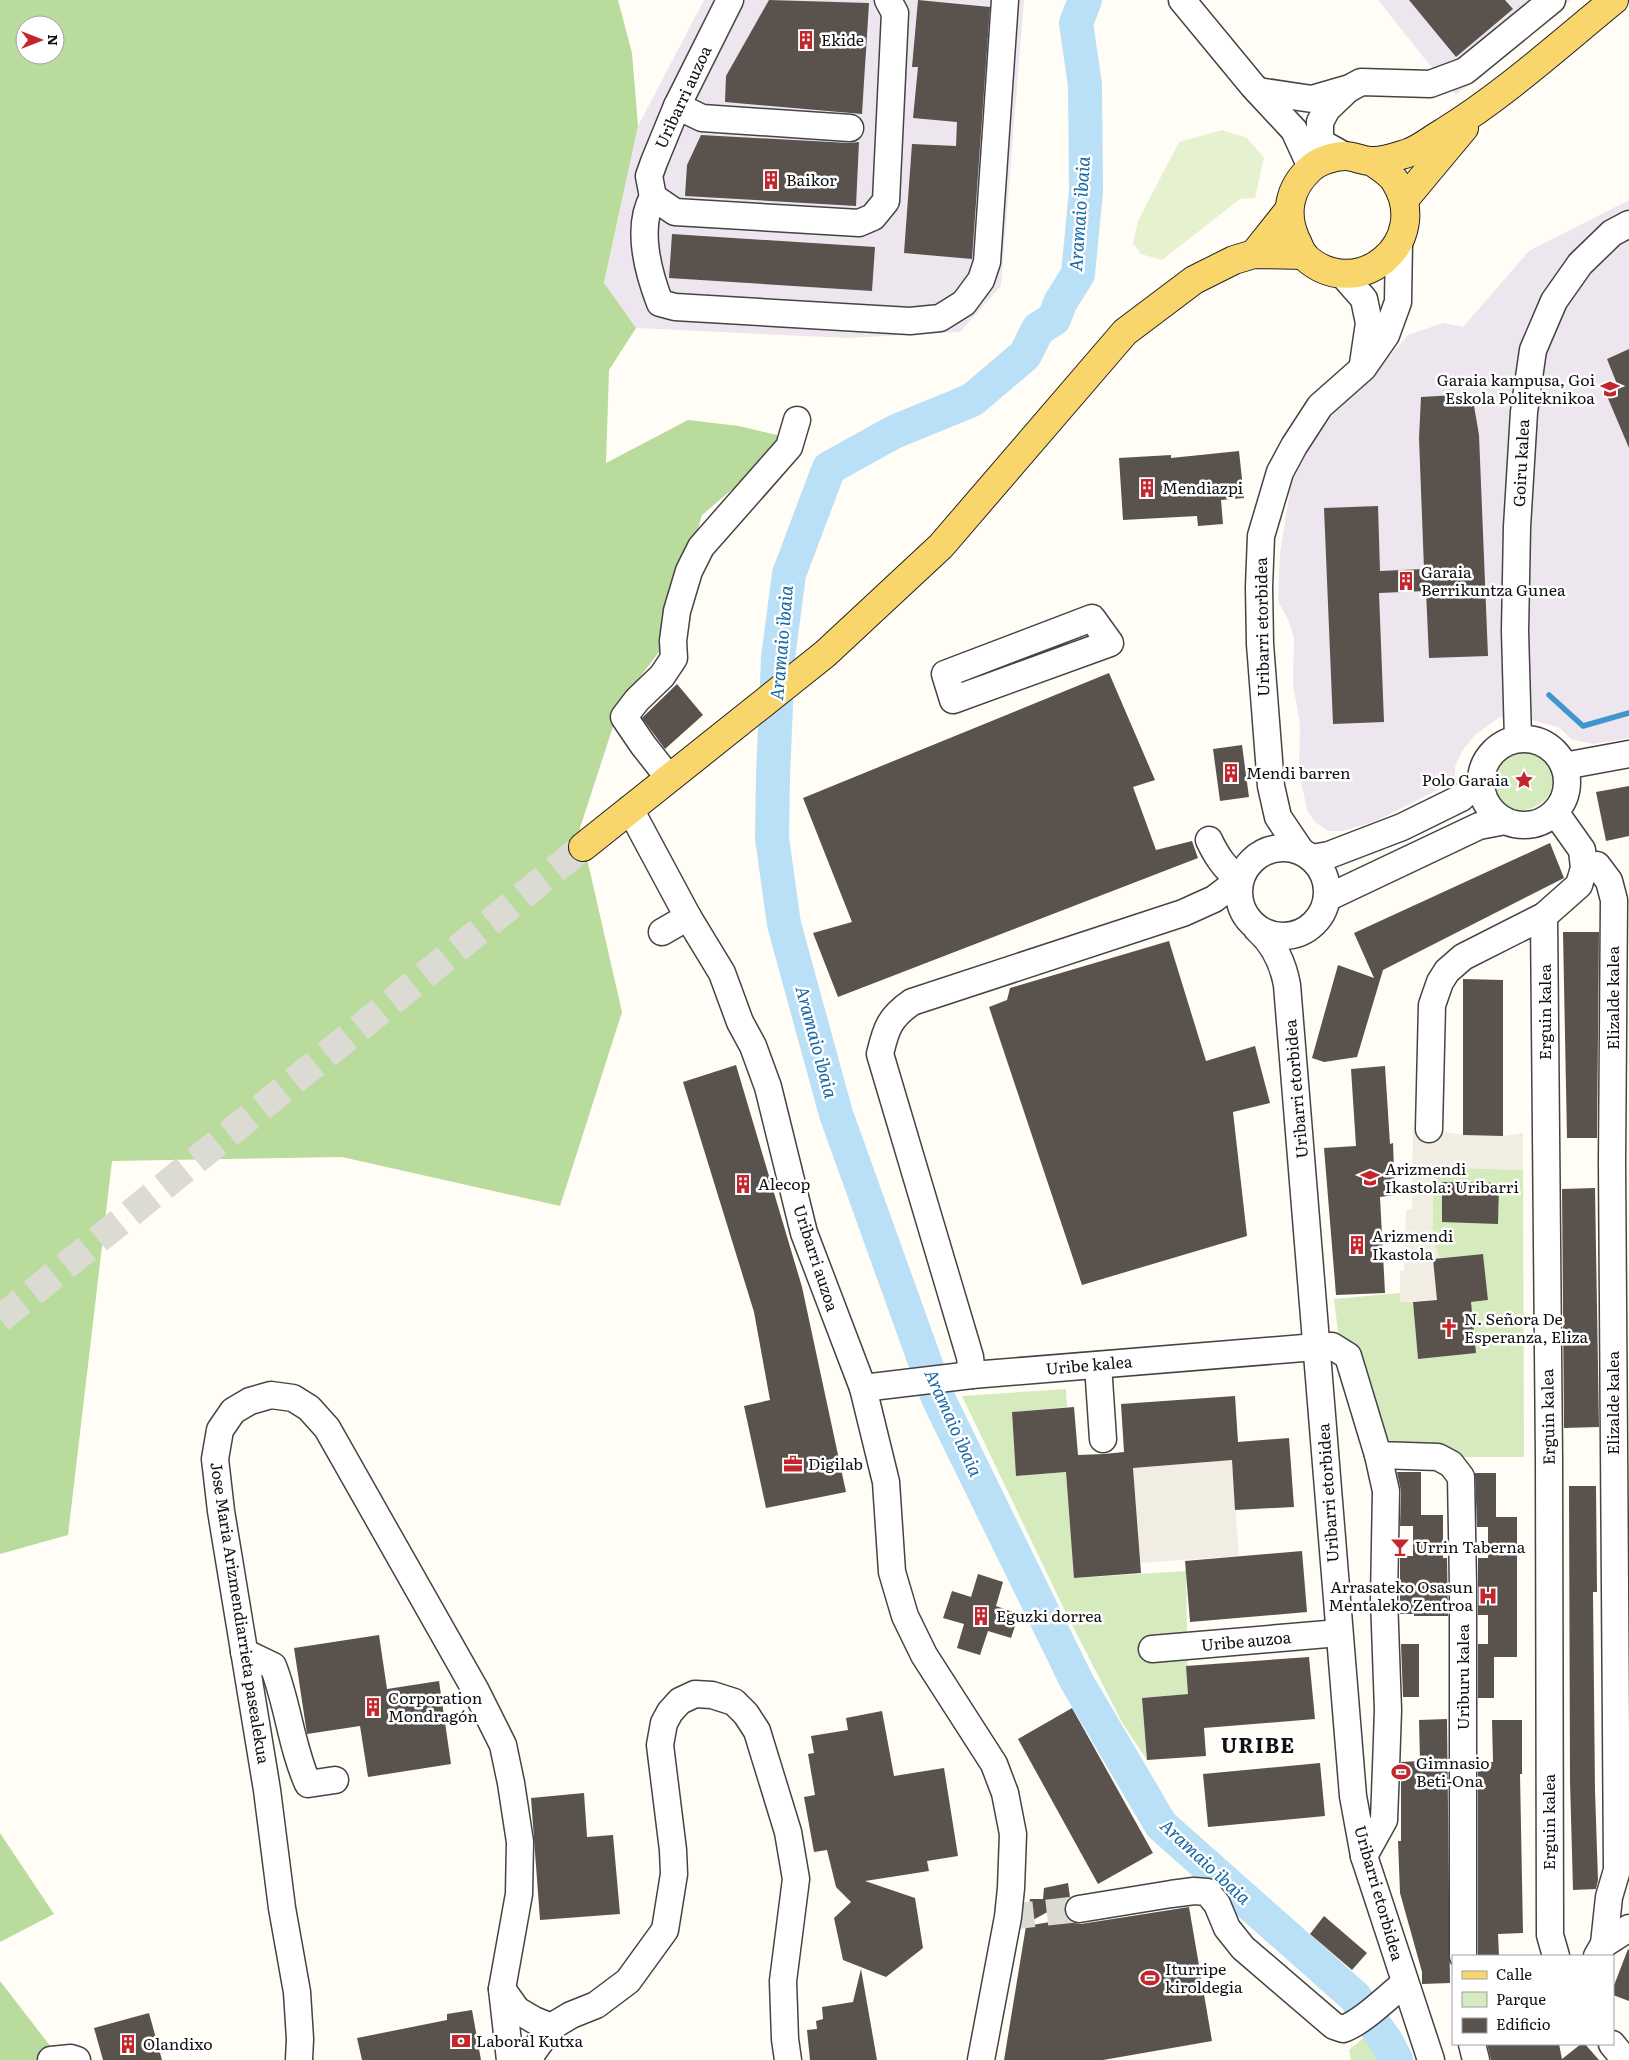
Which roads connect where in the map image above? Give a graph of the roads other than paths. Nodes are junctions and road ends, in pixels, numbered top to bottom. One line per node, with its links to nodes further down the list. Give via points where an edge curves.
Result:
1 (730, 0): 10 (street, Uribarri auzoa)
2 (888, 0): 18 (street, via 896,13 886,201 873,216 859,223 675,212)
3 (1005, 0): 18 (street, via 986,262 981,280 964,303 940,318 910,320 675,307 660,303 653,285 644,233 646,208)
4 (1182, 0): 8 (street)
5 (1614, 0): 11 (main road)
6 (1541, 4): 7 (street, via 1465,71 1430,84 1361,82)
7 (1350, 88): 9 (street); 14 (street, via 1327,109 1320,122)
8 (1258, 91): 9 (street); 13 (street)
9 (1312, 99): 13 (street, via 1297,118)
10 (677, 106): 12 (street, via 702,118); 18 (street, Uribarri auzoa, via 649,176)
11 (1480, 109): 16 (main road, via 1409,152); 19 (main road)
12 (850, 128)
13 (1294, 130): 14 (street); 17 (street)
14 (1320, 142): 15 (street)
15 (1345, 156): 16 (main road); 17 (main road)
16 (1372, 162): 19 (main road, via 1394,180)
17 (1311, 167): 20 (main road, via 1296,185)
18 (653, 197)
19 (1404, 200): 22 (main road, via 1405,223)
20 (1289, 210): 23 (main road); 24 (main road, via 1294,235)
21 (1629, 224): 29 (street, Goiru kalea, via 1612,233 1580,264 1554,301 1533,350 1524,412 1517,527)
22 (1399, 242): 25 (main road, via 1376,266 1362,272); 26 (street, Uribarri etorbidea, via 1398,302 1386,335)
23 (1254, 254): 24 (main road); 32 (main road, via 1194,280 1125,332 941,546 825,654)
24 (1304, 255): 25 (main road, via 1321,268)
25 (1342, 274): 26 (street, via 1364,299 1369,323)
26 (1363, 368): 34 (street, Uribarri etorbidea, via 1320,406 1294,446 1280,472 1262,536 1260,644)
27 (797, 420): 32 (street, via 790,447 701,547 689,571 677,611 674,658 624,717)
28 (1110, 643): 28 (street, via 954,700 945,674 1092,618)
29 (1518, 739): 31 (street, via 1533,739 1546,744); 33 (street, via 1496,748 1483,768)
30 (1629, 754): 31 (street)
31 (1564, 766): 36 (street, via 1566,790)
32 (669, 778): 35 (main road)
33 (1481, 780): 37 (street, via 1487,804); 40 (street, via 1461,798 1402,827 1329,855)
34 (1273, 799): 39 (street); 40 (street, via 1278,817)
35 (630, 809): 38 (main road); 46 (street, Uribarri auzoa)
36 (1555, 812): 37 (street, via 1547,819 1526,825); 45 (street, via 1582,850 1584,868 1579,885)
37 (1505, 821): 43 (street, via 1479,826)
38 (582, 847)
39 (1259, 854): 40 (street, via 1287,847); 42 (street, via 1250,861); 42 (street, via 1241,852 1209,840 1224,867)
40 (1306, 854): 43 (street, via 1321,869)
41 (1596, 865): 65 (street, Elizalde kalea, via 1609,882 1614,900 1612,1173 1617,1870 1609,1897)
42 (1239, 880): 44 (street, via 1214,899); 47 (street, via 1240,907)
43 (1327, 898): 48 (street)
44 (1183, 913): 47 (street, via 1205,912); 54 (street, via 912,1002 898,1012 886,1028 880,1054 971,1362)
45 (1544, 916): 51 (street, via 1463,957 1440,982 1432,1005); 67 (street, Erguin kalea, via 1550,1935)
46 (693, 924): 49 (street); 55 (street, Uribarri auzoa, via 722,973 740,1022 753,1046 768,1087 804,1233)
47 (1252, 924): 48 (street, via 1270,935 1285,936); 50 (street, via 1271,941)
48 (1312, 926): 50 (street)
49 (662, 932)
50 (1286, 974): 52 (street, Uribarri etorbidea)
51 (1429, 1129)
52 (1316, 1347): 53 (street, Uribe kalea); 57 (street, via 1332,1346 1348,1356); 58 (street, Uribarri etorbidea)
53 (1098, 1365): 54 (street, Uribe kalea); 56 (street)
54 (972, 1375): 55 (street, Uribe kalea)
55 (863, 1388): 79 (street, Uribarri auzoa, via 886,1482 892,1572 904,1616 924,1655 994,1764 1005,1794 1013,1834 1008,1917)
56 (1103, 1439)
57 (1378, 1455): 62 (street, via 1386,1491 1387,1758 1384,1820); 66 (street, Uriburu kalea, via 1438,1458 1451,1464 1461,1477)
58 (1339, 1633): 59 (street, Uribe auzoa); 62 (street, Uribarri etorbidea, via 1353,1796)
59 (1152, 1648)
60 (244, 1652): 61 (street, via 273,1666 300,1767 308,1784); 69 (street, Jose Maria Arizmendiarrieta pasealekua, via 215,1459 220,1430 233,1411 250,1401 271,1395 293,1398 310,1408 327,1428 476,1691 503,1745 520,1842 519,1894); 75 (street, Jose Maria Arizmendiarrieta pasealekua, via 297,1992)
61 (335, 1780)
62 (1364, 1856): 68 (street, Uribarri etorbidea)
63 (1079, 1909): 68 (street, via 1178,1893 1207,1892 1217,1904 1227,1928 1243,1948 1334,2026 1343,2029 1355,2025)
64 (1629, 1928): 65 (street)
65 (1601, 1950)
66 (1463, 1955)
67 (1556, 1955)
68 (1406, 1983): 80 (street, Uribarri etorbidea)
69 (502, 1989): 70 (street, via 517,2010); 76 (street, Jose Maria Arizmendiarrieta pasealekua)
70 (551, 2027): 77 (street); 78 (street, via 596,2005 628,1981 665,1930 674,1874 660,1744 664,1723 680,1701 695,1694 712,1695 734,1702 757,1731 788,1832 796,1879 783,1981 784,2039)
71 (1472, 2045): 81 (street)
72 (1613, 2045): 82 (street)
73 (51, 2060): 74 (street)
74 (77, 2060)
75 (299, 2060)
76 (510, 2060)
77 (530, 2060)
78 (788, 2060)
79 (980, 2060)
80 (1431, 2060)
81 (1476, 2060)
82 (1625, 2060)

